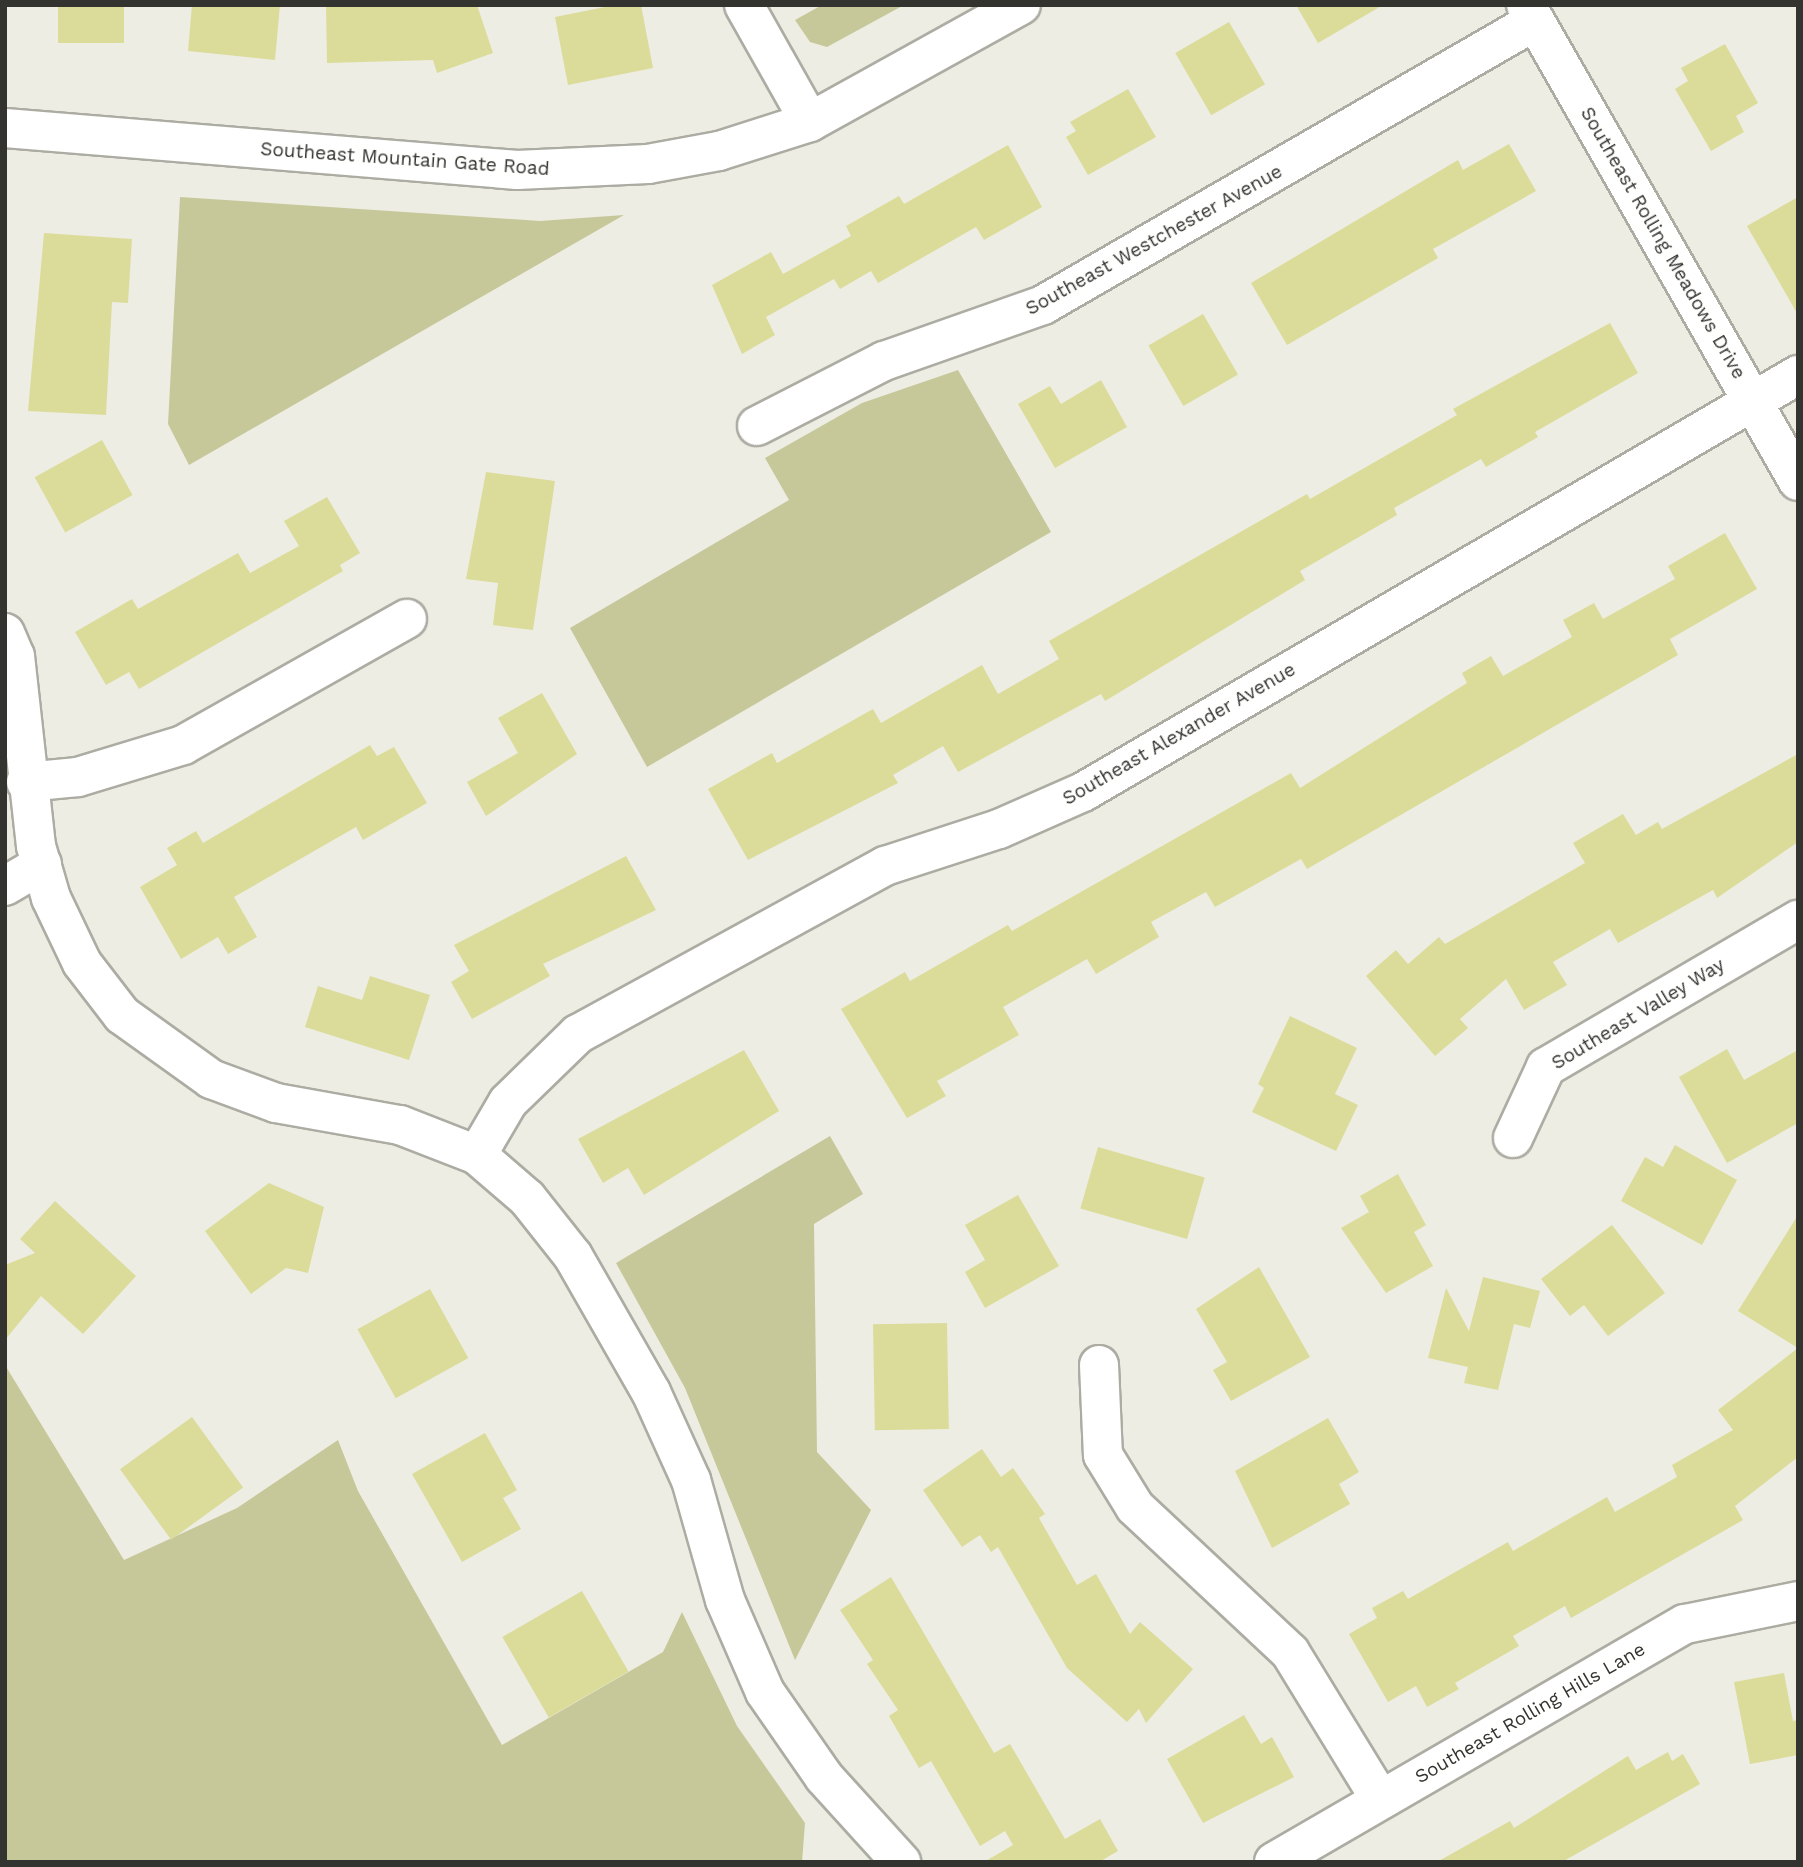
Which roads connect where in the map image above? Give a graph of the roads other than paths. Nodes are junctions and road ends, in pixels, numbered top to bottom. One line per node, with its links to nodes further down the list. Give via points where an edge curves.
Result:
1 (744, 5): 4 (street)
2 (1021, 5): 4 (street, Southeast Mountain Gate Road)
3 (1531, 13): 7 (street, Southeast Rolling Meadows Drive); 8 (street, Southeast Westchester Avenue, via 1043,305 884,360)
4 (810, 122): 5 (street, Southeast Mountain Gate Road, via 681,159 560,171)
5 (5, 128)
6 (1798, 375): 7 (street, Southeast Alexander Avenue)
7 (1754, 401): 9 (street, Southeast Rolling Meadows Drive); 17 (street, Southeast Alexander Avenue, via 1083,792 999,830 885,866 578,1034 508,1102)
8 (757, 426)
9 (1798, 481)
10 (407, 619): 12 (street, via 183,745 78,777)
11 (5, 633): 12 (street, via 22,708)
12 (26, 782): 13 (street)
13 (42, 864): 14 (street); 17 (street, via 82,963 122,1015 211,1079 276,1103 400,1125)
14 (5, 886)
15 (1798, 920): 16 (street, Southeast Valley Way, via 1546,1067)
16 (1513, 1138)
17 (477, 1155): 21 (street, via 527,1198 573,1256 651,1392 691,1480 725,1600 765,1692 824,1777)
18 (1099, 1365): 20 (street, via 1103,1455 1135,1507 1290,1652)
19 (1798, 1601): 20 (street, Southeast Rolling Hills Lane, via 1685,1624)
20 (1380, 1799): 22 (street, Southeast Rolling Hills Lane)
21 (901, 1862)
22 (1275, 1862)

